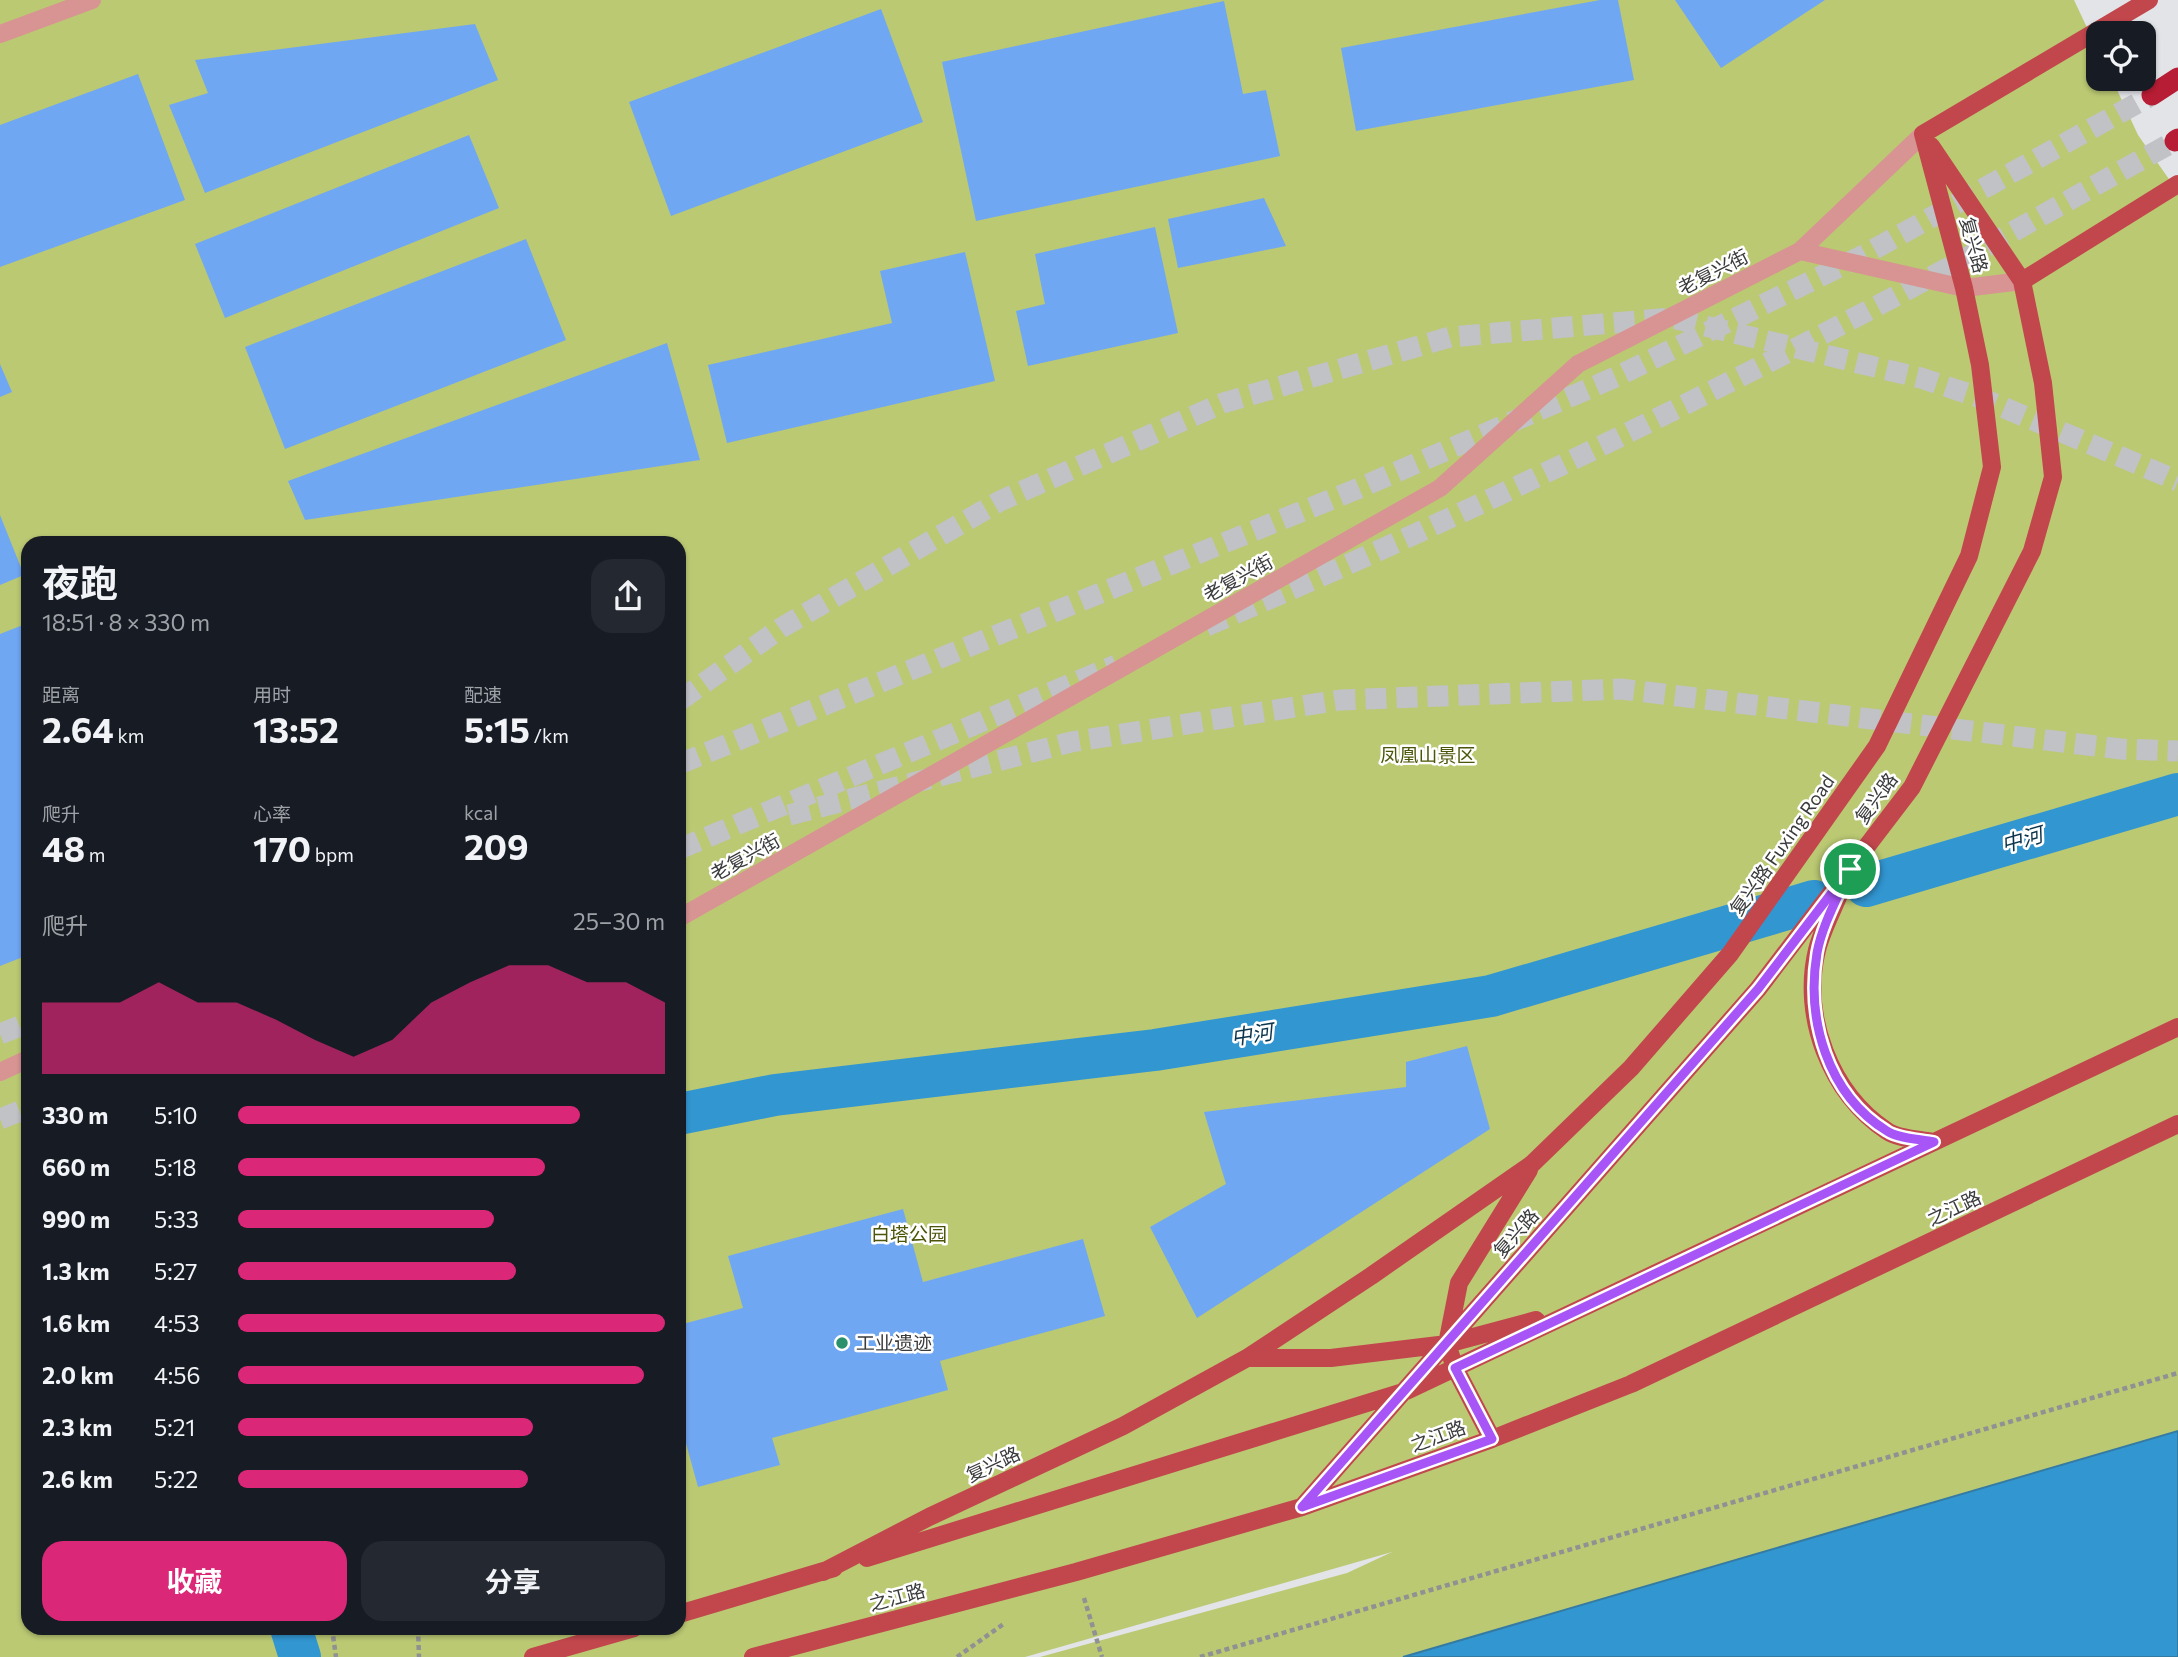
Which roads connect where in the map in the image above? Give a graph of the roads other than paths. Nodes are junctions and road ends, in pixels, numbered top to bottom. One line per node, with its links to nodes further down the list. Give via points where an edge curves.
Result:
1 (92, 0): 3 (street)
2 (2149, 0): 6 (main road)
3 (0, 34)
4 (2178, 78): 5 (highway)
5 (2152, 95)
6 (1923, 134): 8 (street, 老复兴街); 9 (main road, 复兴路); 10 (main road, 复兴路)
7 (2178, 184): 9 (main road)
8 (1800, 251): 10 (street); 13 (street, 老复兴街, via 1578,364 1440,488)
9 (2022, 281): 10 (street); 12 (main road, 复兴路, via 2043,383 2053,477 2032,551 1912,787)
10 (1964, 288): 11 (main road, 复兴路, via 1980,365 1992,467 1969,556)
11 (1868, 760): 14 (main road, 复兴路 Fuxing Road)
12 (1850, 869): 19 (main road, via 1817,950 1812,999 1821,1042 1833,1071 1860,1108 1889,1133); 22 (main road, 复兴路, via 1758,989)
13 (686, 914)
14 (1730, 954): 20 (main road, 复兴路, via 1631,1068)
15 (2178, 1027): 19 (main road)
16 (21, 1062): 17 (street)
17 (0, 1072)
18 (2178, 1124): 26 (main road, 之江路, via 1631,1384)
19 (1934, 1142): 21 (main road)
20 (1532, 1164): 22 (main road, 复兴路, via 1459,1283); 23 (main road, 复兴路)
21 (1580, 1309): 22 (main road); 24 (main road)
22 (1447, 1344): 23 (main road, via 1331,1359); 24 (main road, 复兴路); 25 (main road, 复兴路)
23 (1247, 1358): 28 (main road, 复兴路, via 1123,1426)
24 (1455, 1368): 25 (main road); 26 (main road, 复兴路)
25 (1406, 1391): 27 (main road, 复兴路); 28 (main road)
26 (1492, 1439): 27 (main road, 之江路)
27 (1302, 1507): 32 (main road, 之江路, via 1076,1573)
28 (823, 1572): 29 (main road)
29 (686, 1612)
30 (610, 1635): 31 (main road)
31 (533, 1657)
32 (753, 1657)

